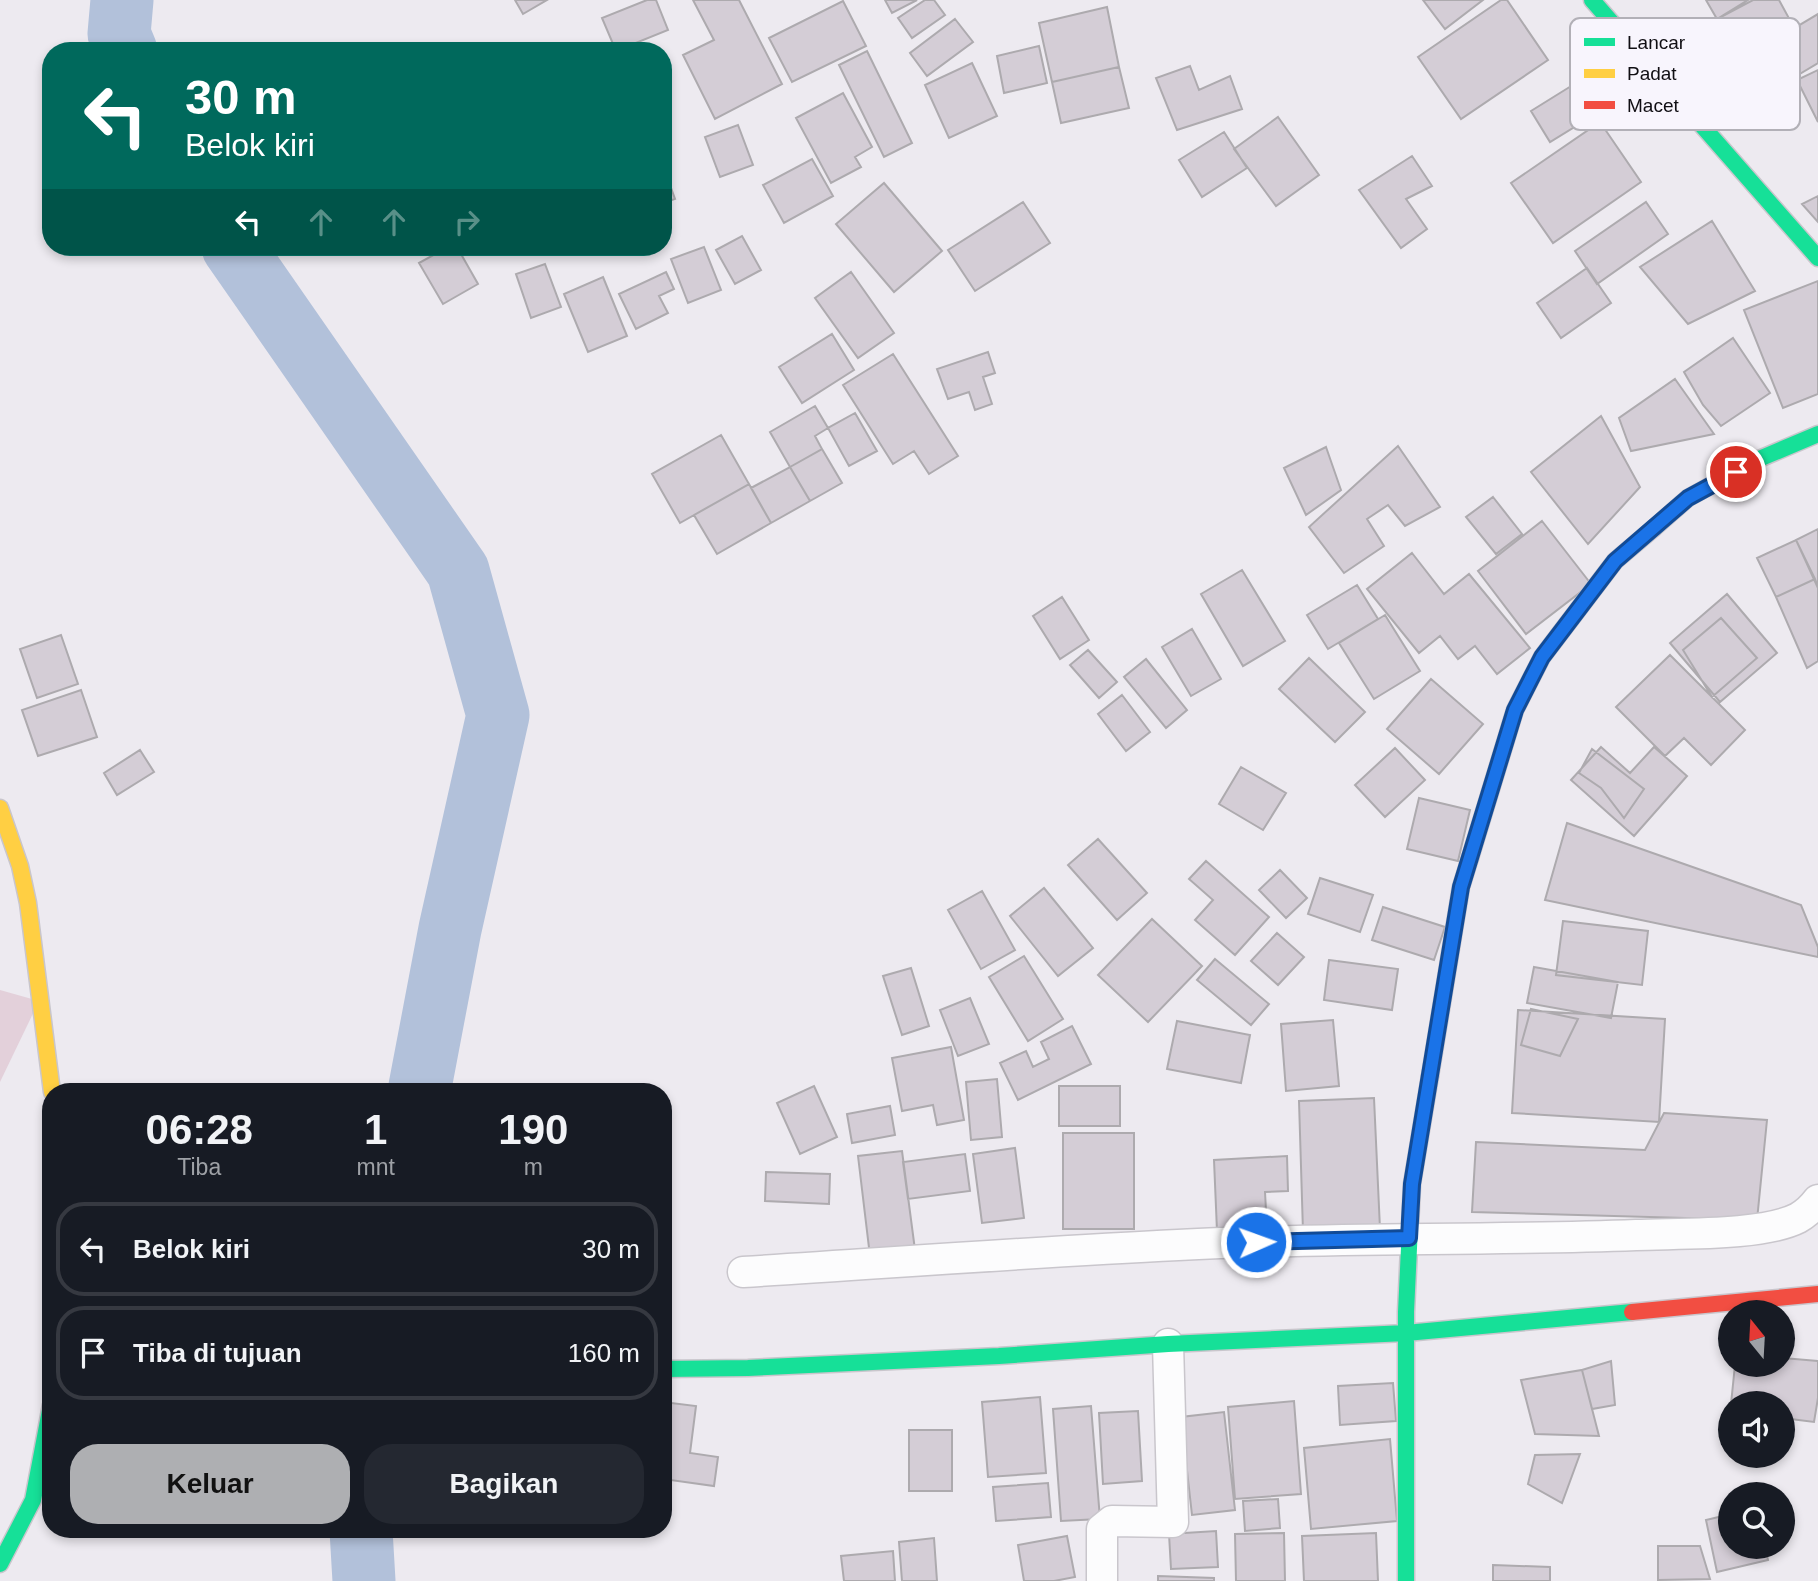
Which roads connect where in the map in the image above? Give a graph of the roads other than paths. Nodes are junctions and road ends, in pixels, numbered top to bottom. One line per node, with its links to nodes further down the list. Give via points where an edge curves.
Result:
1 (1592, 0): 2 (main road)
2 (1608, 18)
3 (1706, 130): 4 (main road)
4 (1818, 258)
5 (1818, 435): 9 (main road, via 1759,459 1688,498 1615,561 1542,657 1520,699 1461,887 1412,1184)
6 (0, 807): 7 (main road, via 28,903)
7 (51, 1083)
8 (1818, 1200): 9 (street, via 1796,1220 1758,1228 1576,1237)
9 (1409, 1238): 10 (street, via 1180,1245); 12 (main road)
10 (743, 1272)
11 (1818, 1294): 12 (main road)
12 (1406, 1333): 13 (main road); 18 (main road)
13 (1168, 1344): 14 (main road, via 985,1357); 17 (street, via 1173,1522 1106,1524 1102,1529)
14 (672, 1369)
15 (42, 1452): 16 (main road, via 33,1500)
16 (0, 1564)
17 (1102, 1581)
18 (1406, 1581)

